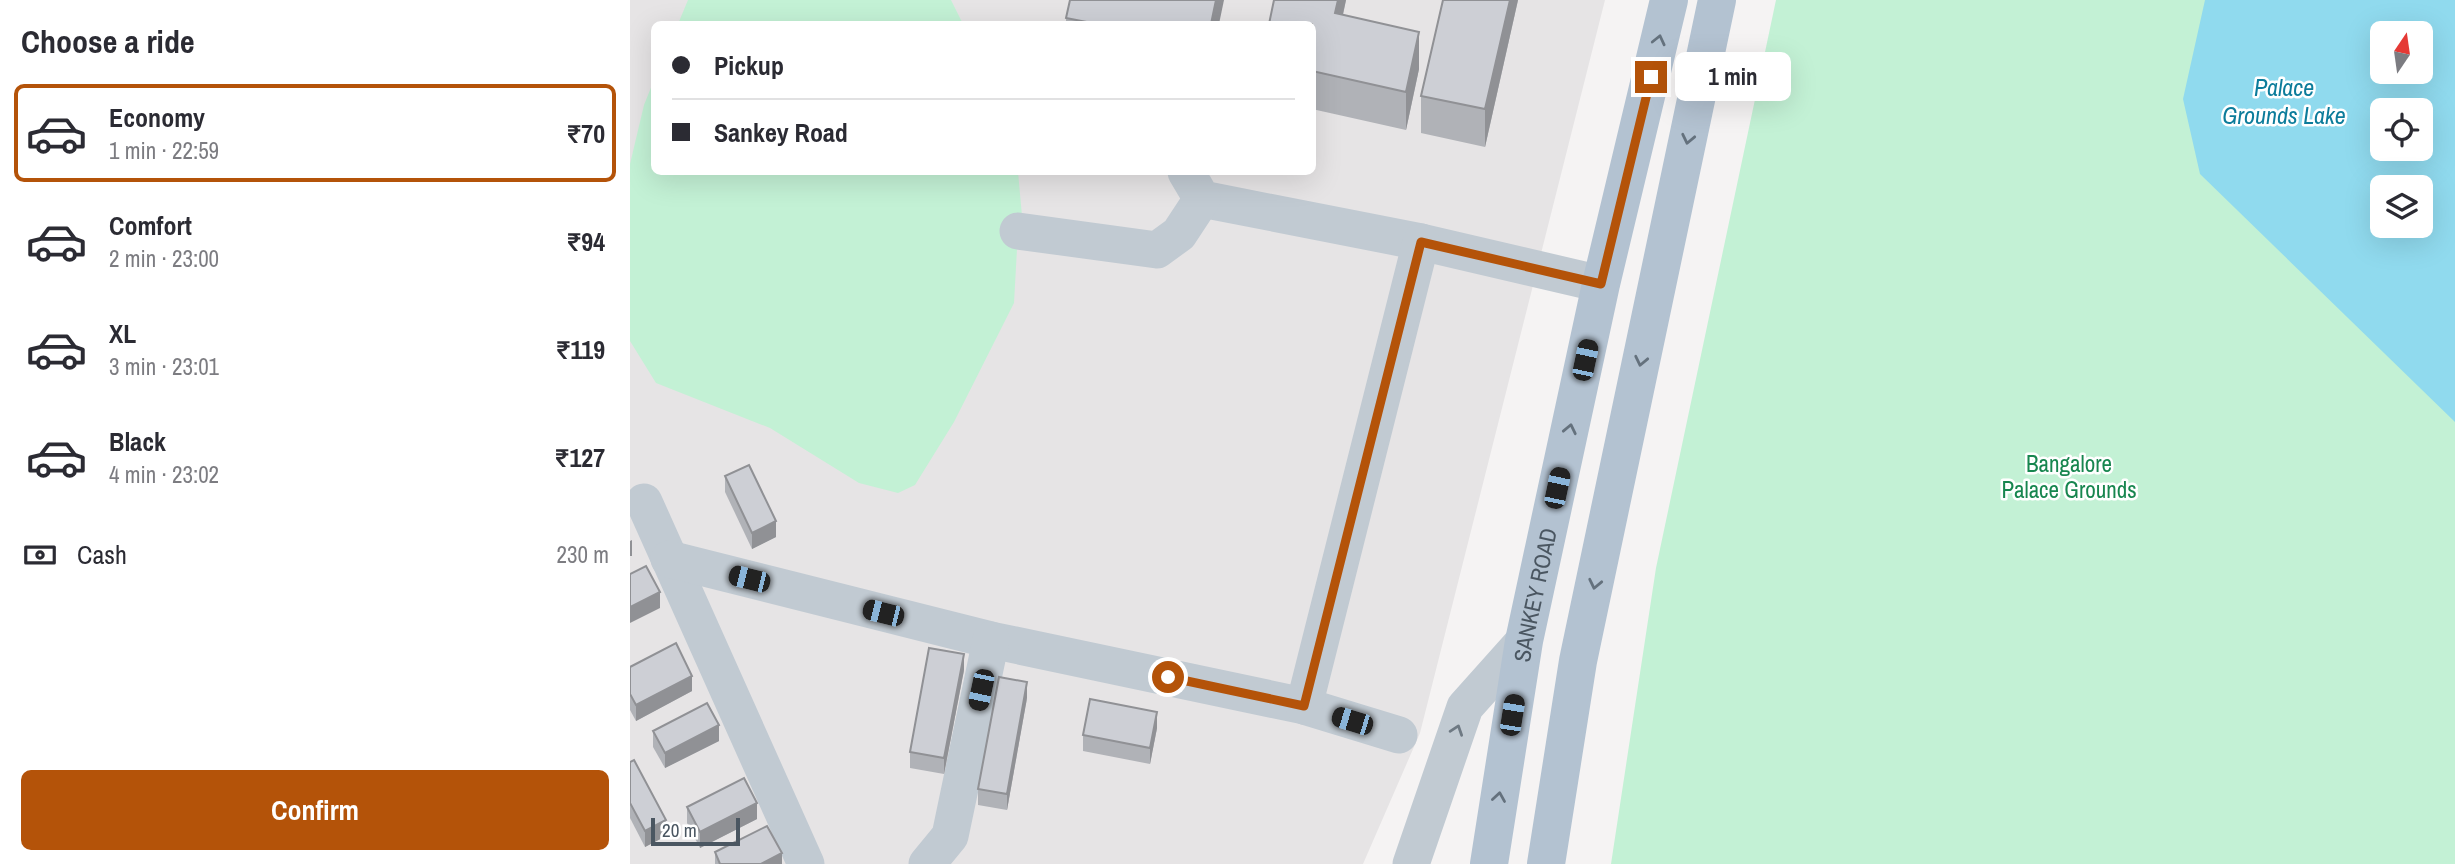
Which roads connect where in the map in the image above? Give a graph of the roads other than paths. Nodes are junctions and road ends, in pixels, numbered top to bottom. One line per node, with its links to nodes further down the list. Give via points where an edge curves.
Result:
1 (1669, 0): 6 (main road, SANKEY ROAD, one-way to 1)
2 (1717, 0): 17 (main road, one-way to 17, via 1578,661)
3 (1194, 185): 4 (street, via 1179,234 1157,250); 5 (street)
4 (1018, 231)
5 (1421, 242): 6 (street); 11 (street)
6 (1601, 284): 10 (main road, SANKEY ROAD, one-way to 6)
7 (643, 502): 8 (street)
8 (669, 559): 9 (street); 13 (street)
9 (991, 640): 11 (street); 14 (street, via 950,836)
10 (1524, 641): 15 (street, one-way to 10, via 1465,707); 16 (main road, SANKEY ROAD, one-way to 10)
11 (1304, 706): 12 (street)
12 (1399, 735)
13 (806, 864)
14 (927, 864)
15 (1411, 864)
16 (1489, 864)
17 (1546, 864)

